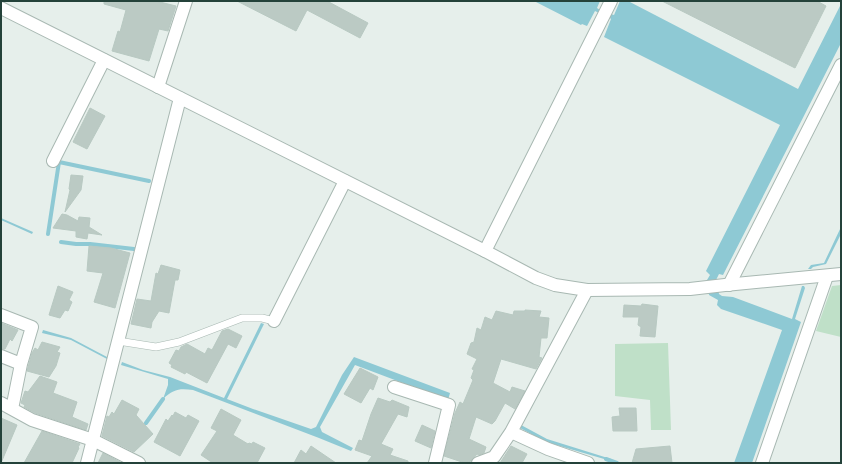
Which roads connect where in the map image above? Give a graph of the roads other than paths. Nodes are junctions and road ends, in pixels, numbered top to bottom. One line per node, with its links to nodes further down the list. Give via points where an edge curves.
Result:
1 (186, 1): 6 (street)
2 (611, 1): 10 (street)
3 (1, 8): 4 (street)
4 (104, 60): 6 (street); 8 (street)
5 (841, 65): 13 (street)
6 (158, 87): 7 (street)
7 (180, 98): 9 (street); 17 (street)
8 (53, 161)
9 (345, 181): 10 (street); 16 (street)
10 (485, 251): 14 (street, via 536,278 555,285)
11 (841, 274): 12 (street)
12 (828, 276): 13 (street); 30 (street)
13 (727, 285): 14 (street, via 690,289)
14 (587, 290): 23 (street)
15 (1, 315): 19 (street, via 32,327)
16 (274, 321): 17 (lane, via 242,318 179,342 156,346)
17 (118, 341): 24 (street)
18 (1, 356): 19 (street)
19 (21, 364): 22 (street)
20 (394, 387): 27 (street, via 450,405)
21 (1, 403): 22 (street)
22 (12, 409): 24 (street, via 32,420)
23 (511, 432): 28 (street, via 494,457); 29 (street)
24 (93, 440): 25 (street); 26 (street)
25 (87, 463)
26 (139, 463)
27 (436, 463)
28 (478, 463)
29 (588, 463)
30 (762, 463)

